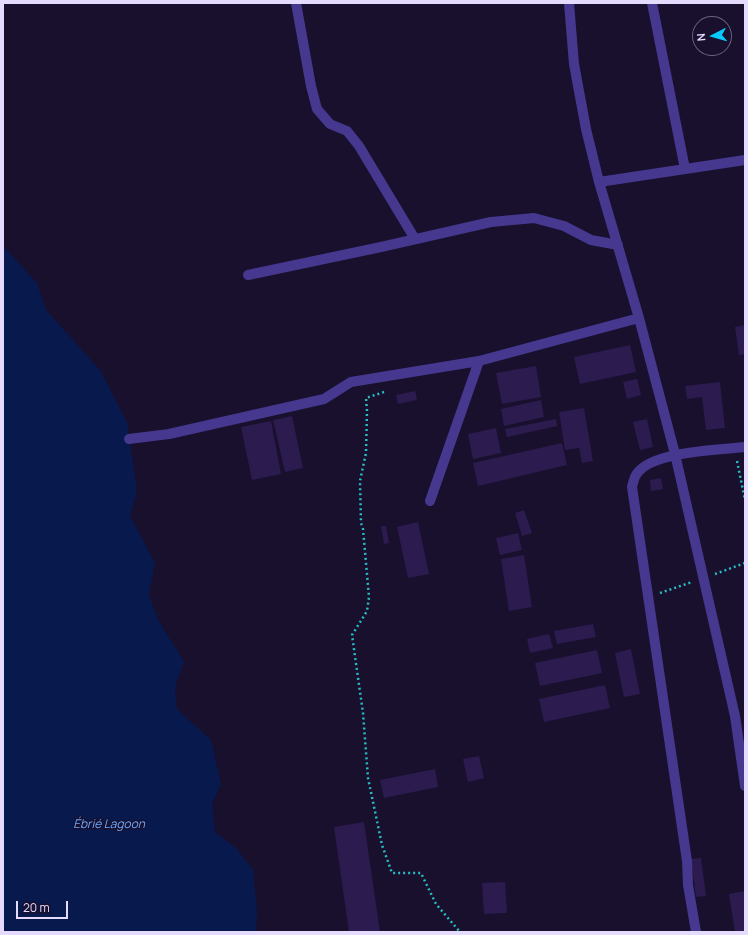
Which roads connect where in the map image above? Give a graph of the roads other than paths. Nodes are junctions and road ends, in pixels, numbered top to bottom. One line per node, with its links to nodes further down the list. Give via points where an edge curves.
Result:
1 (296, 3): 7 (street, via 317,109 330,124 347,131 359,146)
2 (570, 3): 6 (street, via 574,64 586,129)
3 (652, 3): 5 (street)
4 (745, 160): 5 (street)
5 (685, 169): 6 (street)
6 (600, 182): 8 (street)
7 (414, 239): 8 (street, via 491,222 534,218 564,226 592,240); 9 (street)
8 (618, 245): 10 (street)
9 (248, 275)
10 (639, 318): 11 (street); 14 (street)
11 (479, 361): 12 (street, via 351,382 324,399 169,434); 15 (street)
12 (129, 439)
13 (740, 448): 14 (street)
14 (675, 454): 17 (street); 19 (street, via 647,465 636,474 632,487)
15 (430, 501)
16 (745, 713): 17 (street)
17 (735, 716): 18 (street)
18 (745, 786)
19 (696, 932)

